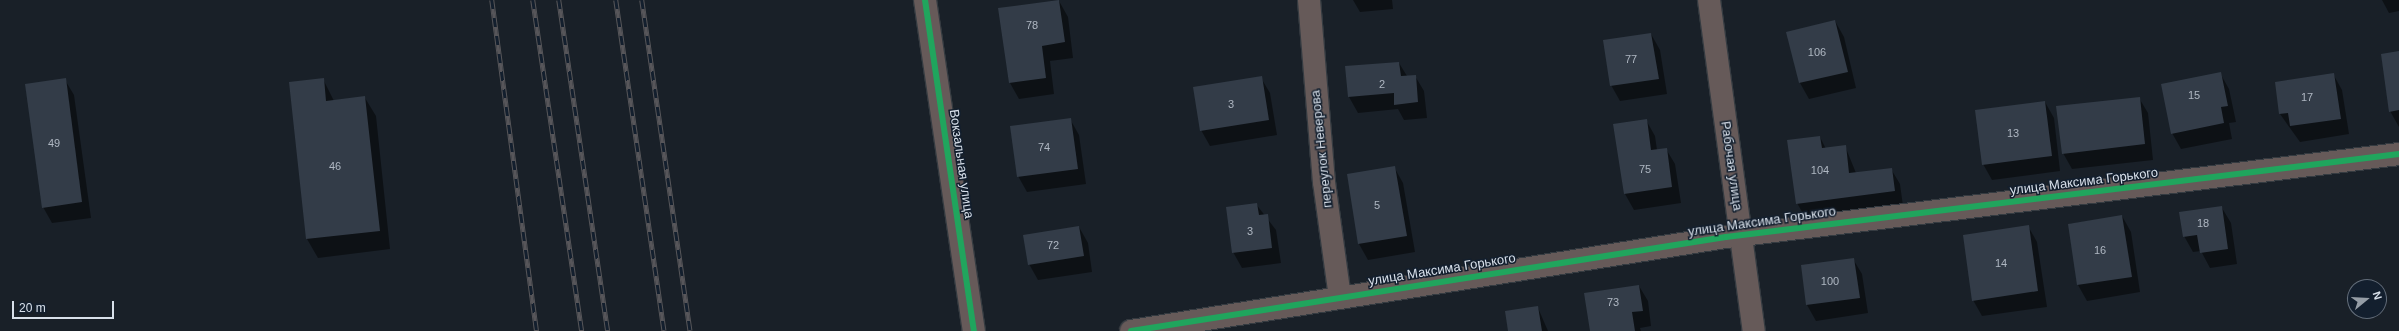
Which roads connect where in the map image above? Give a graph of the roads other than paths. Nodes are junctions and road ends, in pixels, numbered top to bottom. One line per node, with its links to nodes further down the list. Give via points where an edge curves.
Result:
1 (925, 0): 7 (street, Вокзальная улица)
2 (1309, 0): 6 (street, переулок Неверова, via 1324,182)
3 (1708, 0): 5 (street, Рабочая улица)
4 (2399, 154): 5 (street, улица Максима Горького)
5 (1740, 235): 6 (street, улица Максима Горького); 9 (street, Рабочая улица)
6 (1340, 298): 8 (street, улица Максима Горького)
7 (974, 331)
8 (1131, 331)
9 (1754, 331)

